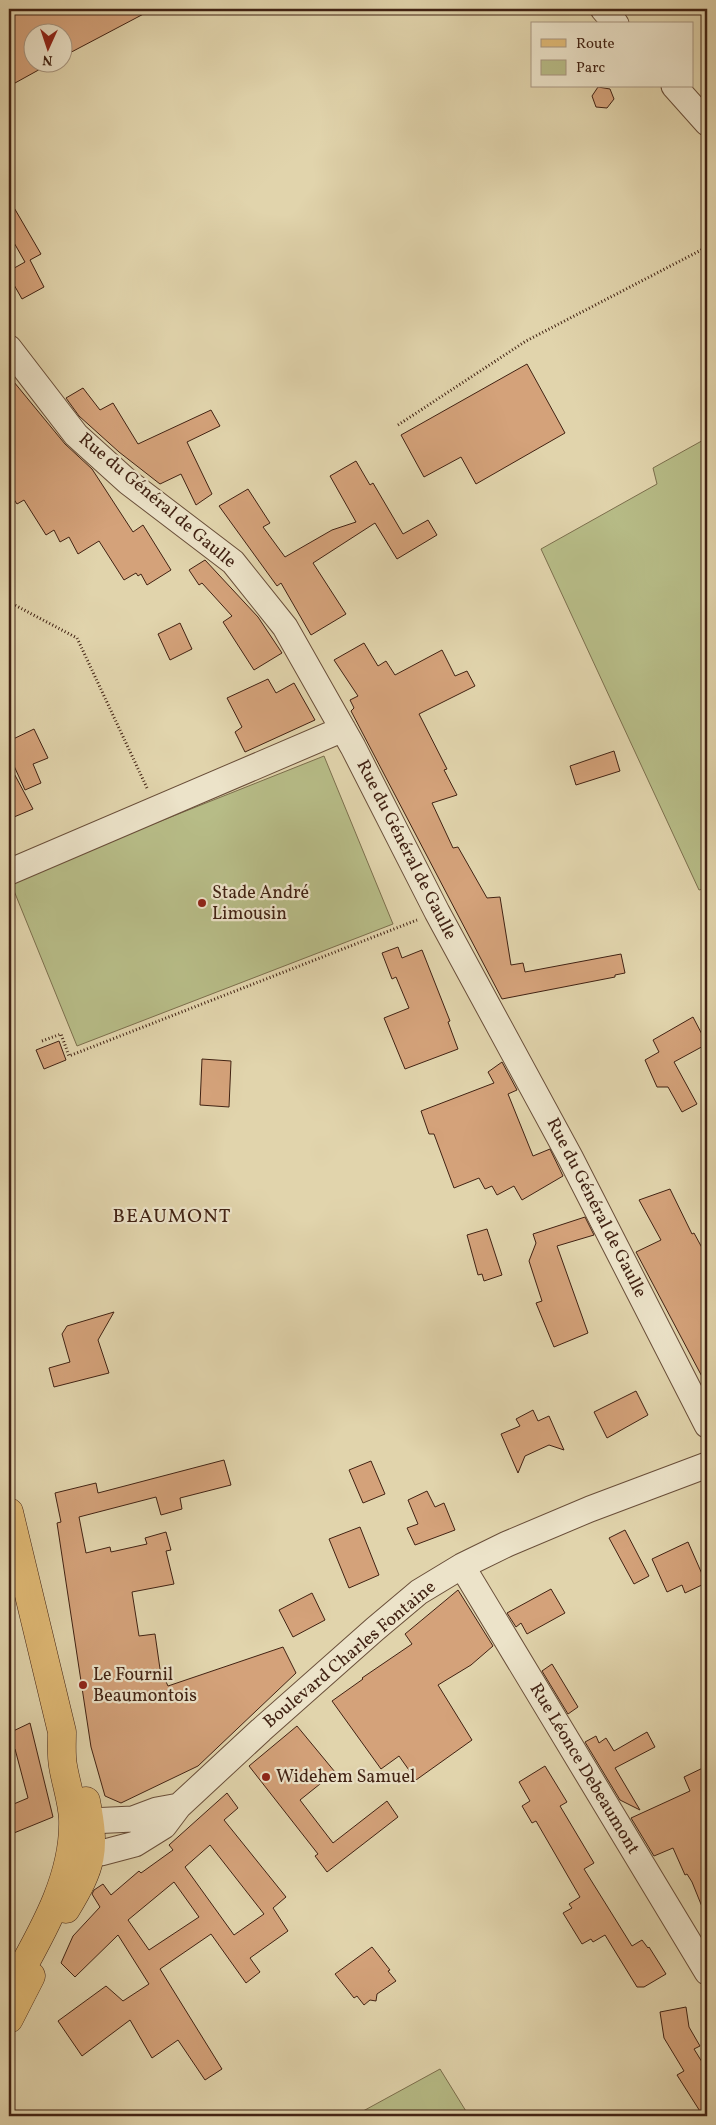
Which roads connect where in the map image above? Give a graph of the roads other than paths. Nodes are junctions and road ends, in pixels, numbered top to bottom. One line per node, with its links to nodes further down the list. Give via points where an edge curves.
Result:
1 (603, 9): 2 (street)
2 (614, 22)
3 (676, 88): 4 (street)
4 (707, 123)
5 (9, 348): 6 (street, Rue du Général de Gaulle, via 76,435 128,482 233,562 285,627)
6 (343, 729): 7 (street); 8 (street, Rue du Général de Gaulle, via 437,912 570,1157)
7 (9, 872)
8 (707, 1425)
9 (707, 1465): 11 (street, Boulevard Charles Fontaine, via 590,1508)
10 (9, 1512): 12 (main road)
11 (462, 1566): 13 (street, Boulevard Charles Fontaine, via 420,1592 260,1730); 15 (street, Rue Léonce Debeaumont)
12 (62, 1732): 14 (main road, via 63,1767); 14 (main road, via 79,1764)
13 (179, 1806): 14 (street, via 157,1810); 14 (street, Boulevard Charles Fontaine, via 164,1826 135,1844 110,1852)
14 (80, 1846): 16 (main road, via 36,1943); 17 (main road, via 84,1880)
15 (707, 1972)
16 (9, 1992)
17 (9, 2019)

